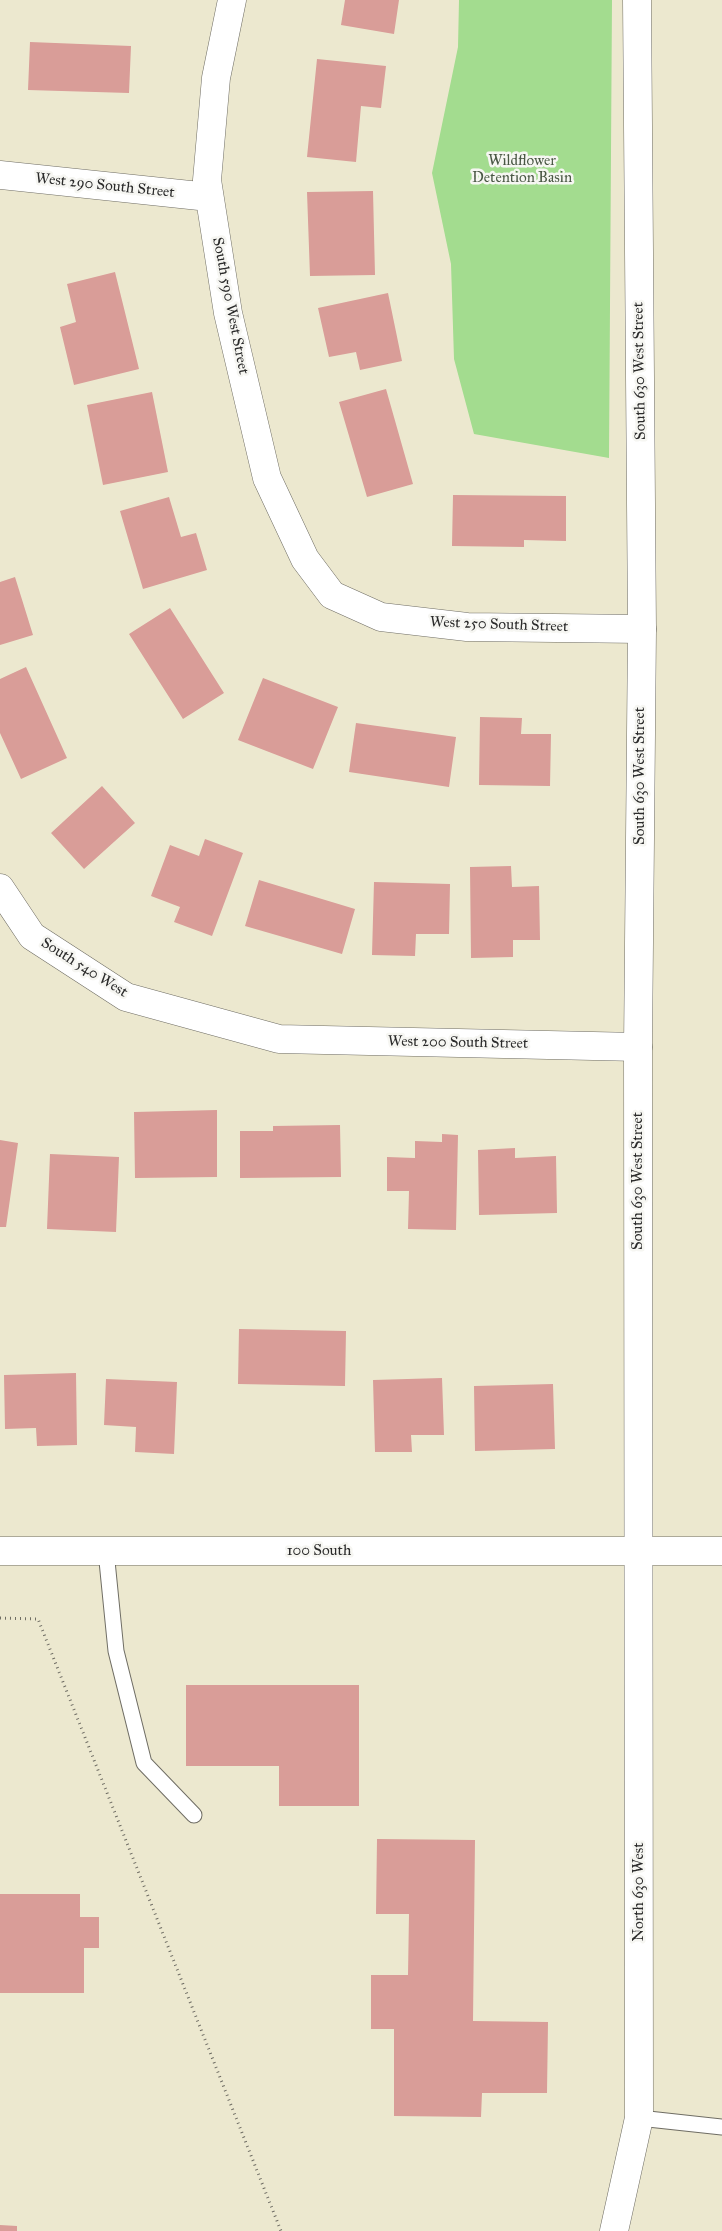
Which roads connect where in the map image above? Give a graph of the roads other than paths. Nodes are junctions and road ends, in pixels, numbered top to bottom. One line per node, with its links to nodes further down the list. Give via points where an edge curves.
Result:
1 (232, 0): 4 (street, South 590 West Street, via 216,78 207,180)
2 (637, 0): 6 (street, South 630 West Street)
3 (0, 176): 4 (street, West 290 South Street)
4 (209, 197): 5 (street, South 590 West Street, via 228,313 267,478 305,559)
5 (332, 595): 6 (street, West 250 South Street, via 381,617 467,626)
6 (642, 629): 9 (street, South 630 West Street)
7 (0, 888): 8 (street, South 540 West, via 32,936 126,997)
8 (279, 1039): 9 (street, West 200 South Street)
9 (638, 1047): 12 (street, South 630 West Street)
10 (0, 1551): 11 (street, 100 South)
11 (106, 1551): 12 (street, 100 South); 14 (lane, via 116,1650 144,1763)
12 (638, 1551): 13 (street, 100 South); 15 (street, North 630 West)
13 (722, 1551)
14 (194, 1816)
15 (639, 2118): 16 (lane); 17 (street, North 630 West)
16 (722, 2127)
17 (614, 2231)

